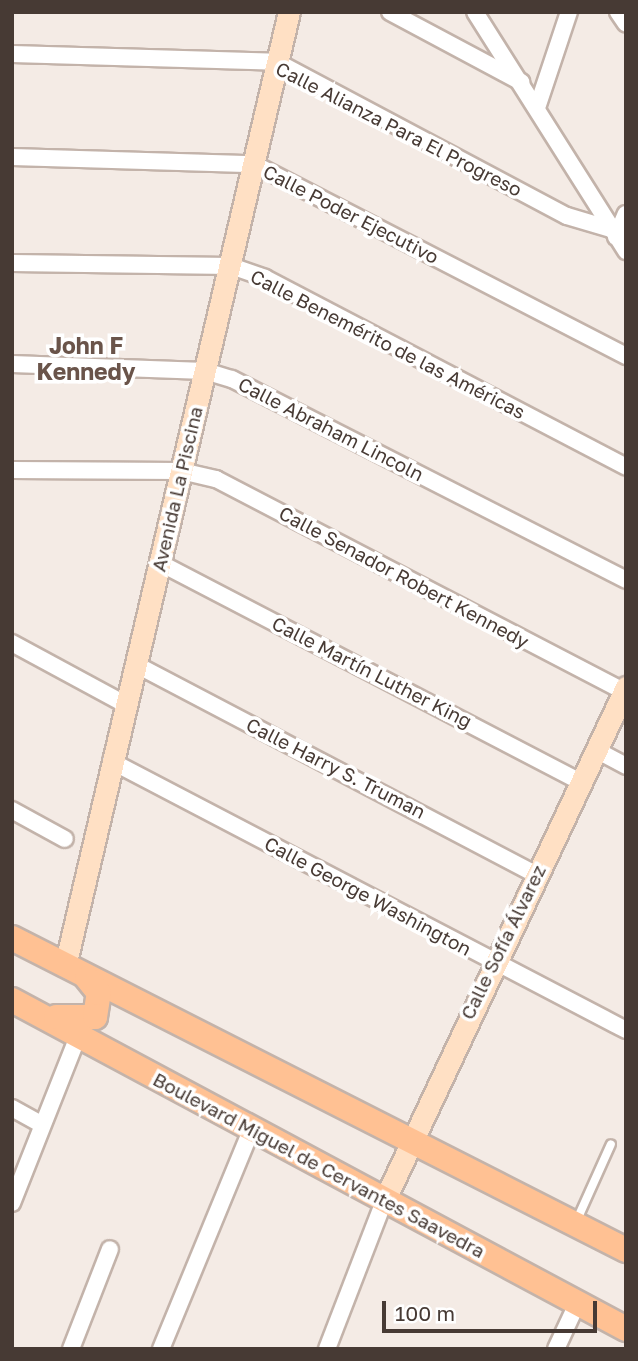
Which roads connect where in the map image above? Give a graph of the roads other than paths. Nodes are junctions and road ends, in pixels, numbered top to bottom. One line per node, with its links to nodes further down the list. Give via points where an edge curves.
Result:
1 (289, 12): 8 (street, Avenida La Piscina)
2 (390, 12): 9 (street)
3 (475, 12): 9 (street)
4 (569, 12): 10 (street)
5 (618, 12): 6 (street)
6 (626, 24)
7 (12, 54): 8 (street, Calle Alianza Para El Progreso)
8 (277, 62): 12 (street, Avenida La Piscina); 14 (street, Calle Alianza Para El Progreso, via 568,216)
9 (523, 83): 10 (street)
10 (538, 105): 14 (street)
11 (12, 157): 12 (street, Calle Poder Ejecutivo)
12 (254, 164): 17 (street, Avenida La Piscina); 18 (street, Calle Poder Ejecutivo)
13 (626, 214): 14 (street)
14 (614, 233): 15 (street)
15 (626, 251)
16 (12, 263): 17 (street, Calle Benemérito de las Américas)
17 (231, 266): 20 (street, Avenida La Piscina); 21 (street, Calle Benemérito de las Américas, via 265,278)
18 (626, 356)
19 (12, 364): 20 (street, Calle Abraham Lincoln)
20 (205, 371): 23 (street, Avenida La Piscina); 25 (street, Calle Abraham Lincoln, via 285,404)
21 (626, 467)
22 (12, 470): 23 (street, Calle Senador Robert Kennedy)
23 (181, 471): 24 (street, Avenida La Piscina); 28 (street, Calle Senador Robert Kennedy, via 251,495)
24 (160, 563): 27 (street, Avenida La Piscina); 33 (street, Calle Martín Luther King)
25 (626, 580)
26 (12, 643): 29 (street)
27 (135, 664): 29 (street, Avenida La Piscina); 36 (street, Calle Harry S. Truman)
28 (625, 689): 30 (street, Calle Sofía Álvarez)
29 (125, 704): 31 (street, Avenida La Piscina)
30 (598, 751): 32 (street); 33 (street, Calle Sofía Álvarez)
31 (111, 761): 38 (street, Calle George Washington); 39 (street, Avenida La Piscina)
32 (626, 766)
33 (583, 783): 36 (street, Calle Sofía Álvarez)
34 (12, 810): 35 (street)
35 (65, 839)
36 (536, 874): 38 (street, Calle Sofía Álvarez)
37 (12, 938): 39 (main road)
38 (492, 963): 43 (street, Calle George Washington); 48 (street, Calle Sofía Álvarez)
39 (65, 966): 40 (main road)
40 (87, 978): 42 (main road, via 99,993 95,1017 77,1022); 48 (main road)
41 (12, 1000): 42 (main road, Boulevard Miguel de Cervantes Saavedra)
42 (35, 1012): 44 (main road, Boulevard Miguel de Cervantes Saavedra)
43 (626, 1030)
44 (78, 1036): 46 (street); 47 (main road, Boulevard Miguel de Cervantes Saavedra)
45 (12, 1108): 46 (street)
46 (41, 1124): 51 (street)
47 (252, 1128): 50 (main road, Boulevard Miguel de Cervantes Saavedra); 58 (street)
48 (410, 1143): 50 (street, Calle Sofía Álvarez); 52 (main road)
49 (611, 1144): 52 (lane)
50 (385, 1199): 55 (main road, Boulevard Miguel de Cervantes Saavedra); 59 (street)
51 (12, 1203)
52 (574, 1225): 54 (main road)
53 (110, 1249): 57 (street)
54 (626, 1250)
55 (577, 1304): 56 (main road, Boulevard Miguel de Cervantes Saavedra); 60 (street)
56 (626, 1329)
57 (71, 1349)
58 (161, 1349)
59 (327, 1349)
60 (556, 1349)

